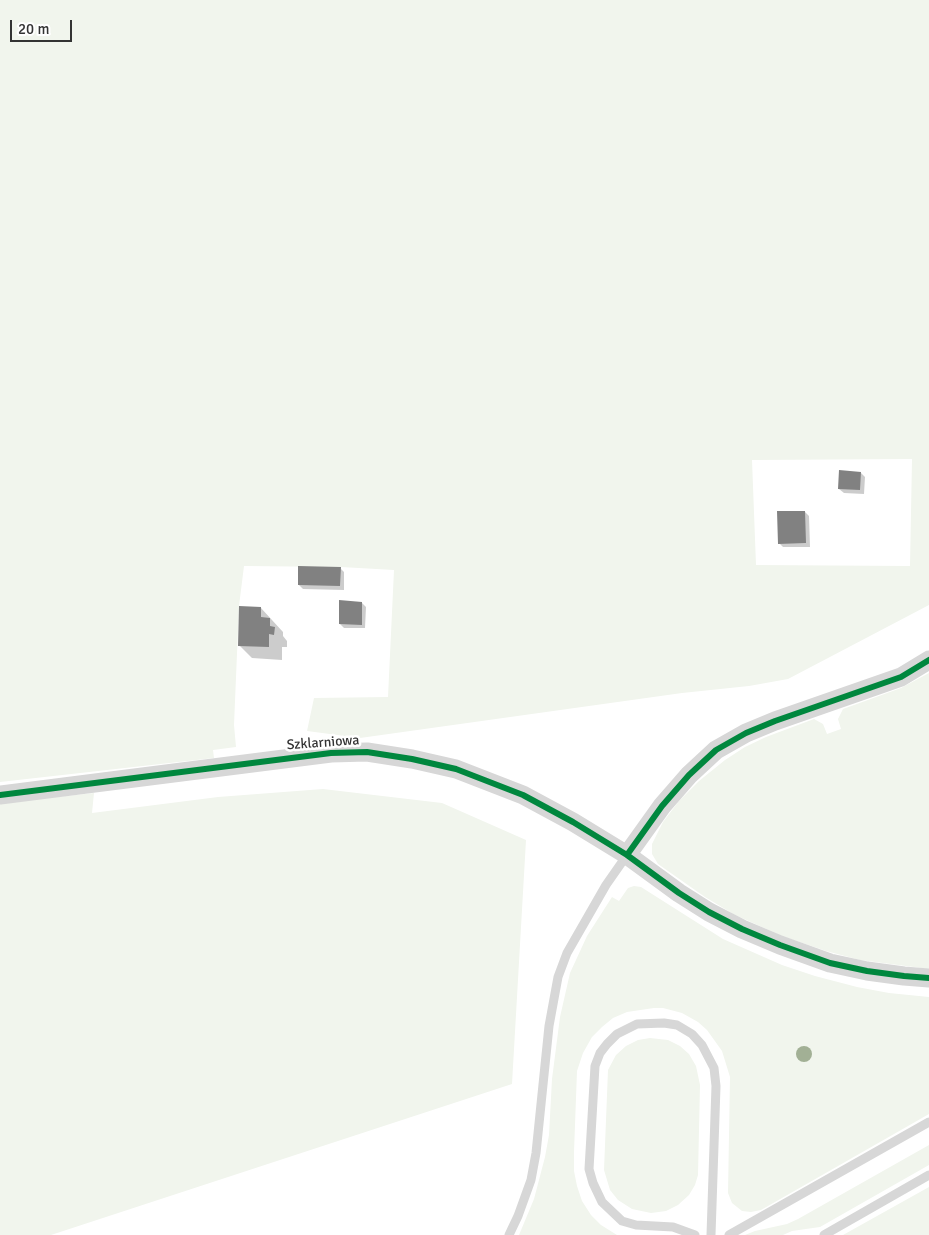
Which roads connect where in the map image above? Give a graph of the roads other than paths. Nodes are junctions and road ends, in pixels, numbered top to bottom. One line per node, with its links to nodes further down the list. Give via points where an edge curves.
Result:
1 (929, 660): 3 (street, via 901,676 746,733 716,750 662,806)
2 (0, 795): 3 (street, Szklarniowa, via 290,757 367,752 456,769 523,795)
3 (627, 855): 4 (street, Szklarniowa, via 709,912 780,945 830,963); 7 (lane, via 567,953 558,977 531,1180)
4 (929, 978)
5 (929, 1122): 10 (lane)
6 (929, 1175): 11 (lane)
7 (509, 1235)
8 (695, 1235): 9 (lane, via 673,1227 622,1221 602,1202 592,1183 589,1169 595,1066 607,1044 617,1034 636,1024 677,1025 702,1045 714,1068)
9 (711, 1235)
10 (729, 1235)
11 (824, 1235)

